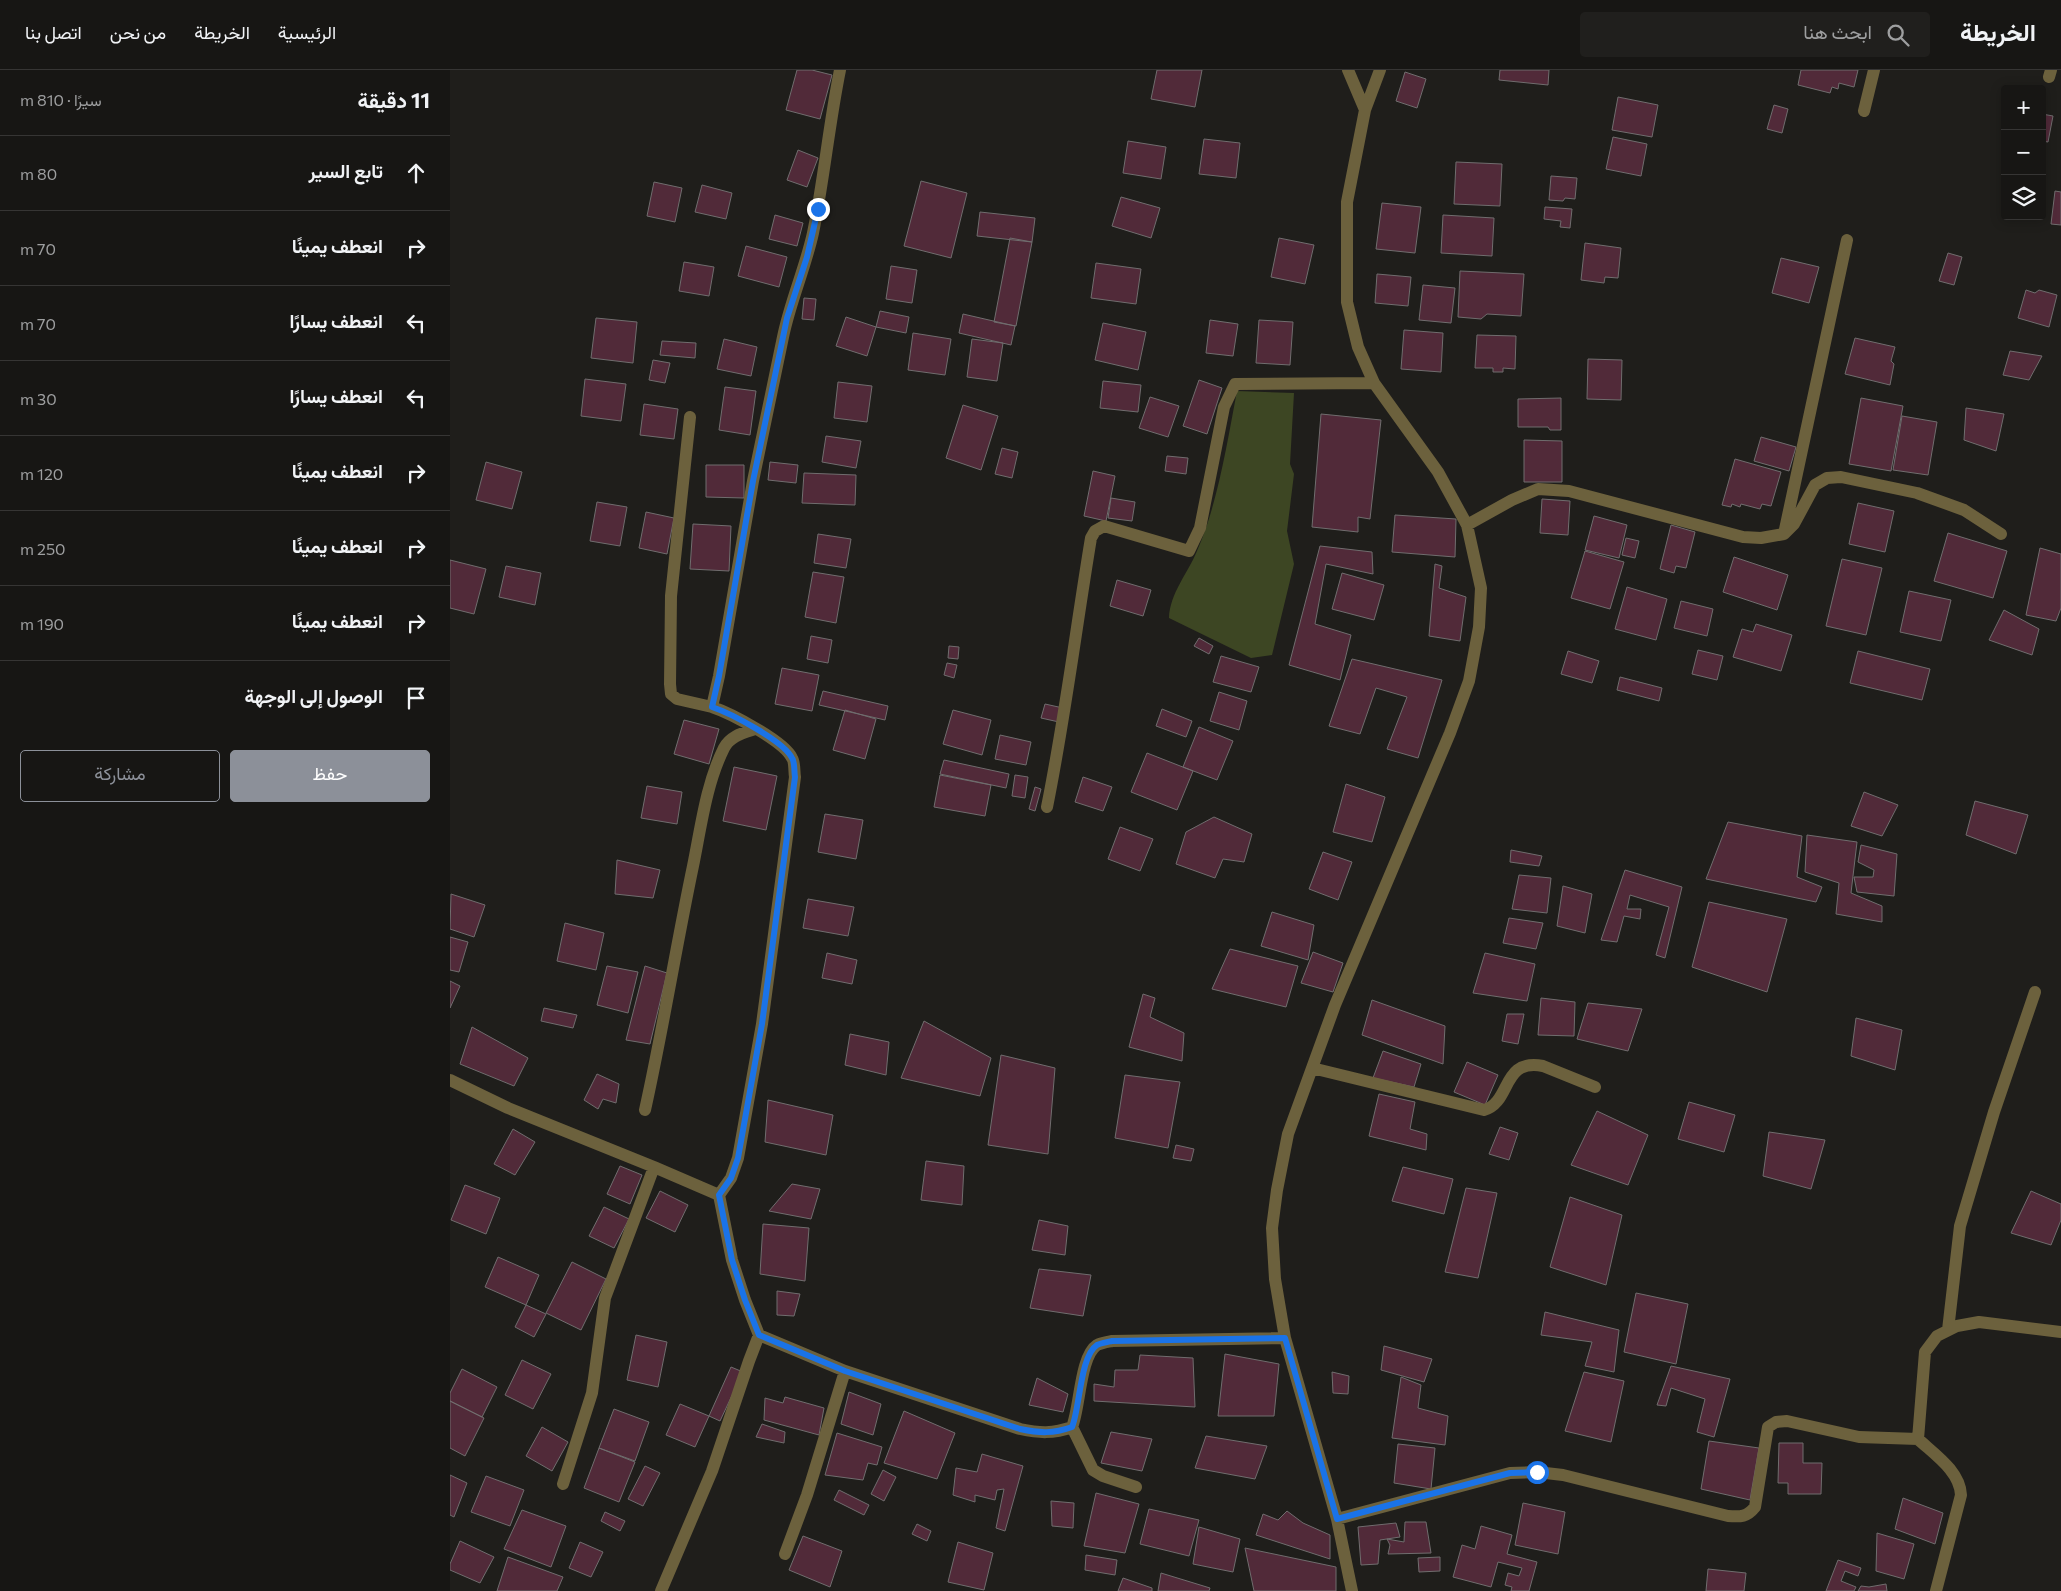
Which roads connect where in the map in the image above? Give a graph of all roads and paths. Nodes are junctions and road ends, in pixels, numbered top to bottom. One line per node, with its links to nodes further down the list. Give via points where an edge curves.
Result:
1 (840, 70): 13 (street, via 818,209 807,257 787,318 753,481)
2 (1348, 70): 5 (street)
3 (1380, 70): 5 (street)
4 (1874, 70): 6 (street)
5 (1365, 110): 8 (street, via 1347,202 1348,302 1358,347)
6 (1864, 111)
7 (1848, 240): 11 (street)
8 (1374, 382): 10 (street, via 1438,472); 15 (street, via 1236,384 1224,407 1200,528 1189,551 1104,526 1095,531 1091,538)
9 (690, 417): 13 (street, via 671,596 670,684 671,694 677,699)
10 (1467, 525): 11 (street, via 1538,489 1569,491 1743,537); 17 (street, via 1481,588 1479,628 1469,681)
11 (1784, 534): 12 (street, via 1794,524 1815,485 1827,478 1841,477 1918,493 1964,510)
12 (2001, 534)
13 (712, 707): 14 (street, via 730,713)
14 (755, 729): 20 (street, via 730,740 724,747 709,787); 22 (street, via 779,744 792,758 795,777 762,1024 738,1158 731,1178)
15 (1047, 806)
16 (2035, 992): 23 (street, via 1960,1226)
17 (1312, 1068): 19 (street, via 1484,1110 1498,1103 1509,1078 1534,1064); 26 (street, via 1288,1134 1272,1228 1275,1279)
18 (450, 1080): 21 (street, via 508,1108)
19 (1595, 1087)
20 (645, 1110)
21 (654, 1167): 22 (street); 30 (street, via 605,1298 592,1393)
22 (719, 1195): 25 (street, via 732,1260)
23 (1948, 1330): 24 (street, via 1979,1322); 29 (street, via 1937,1336 1925,1352)
24 (2061, 1332)
25 (759, 1335): 27 (street); 34 (street, via 712,1471)
26 (1285, 1338): 28 (street, via 1112,1341 1096,1346 1087,1358); 32 (street)
27 (845, 1371): 28 (street, via 1020,1429 1043,1434); 33 (street)
28 (1072, 1427): 31 (street, via 1093,1470)
29 (1918, 1439): 32 (street, via 1860,1437 1787,1421 1776,1422 1768,1427 1764,1440 1755,1507 1741,1517 1563,1475 1537,1472 1503,1475); 36 (street, via 1961,1485)
30 (563, 1484)
31 (1136, 1487)
32 (1337, 1519): 35 (street)
33 (786, 1554)
34 (661, 1591)
35 (1352, 1591)
36 (1936, 1591)

